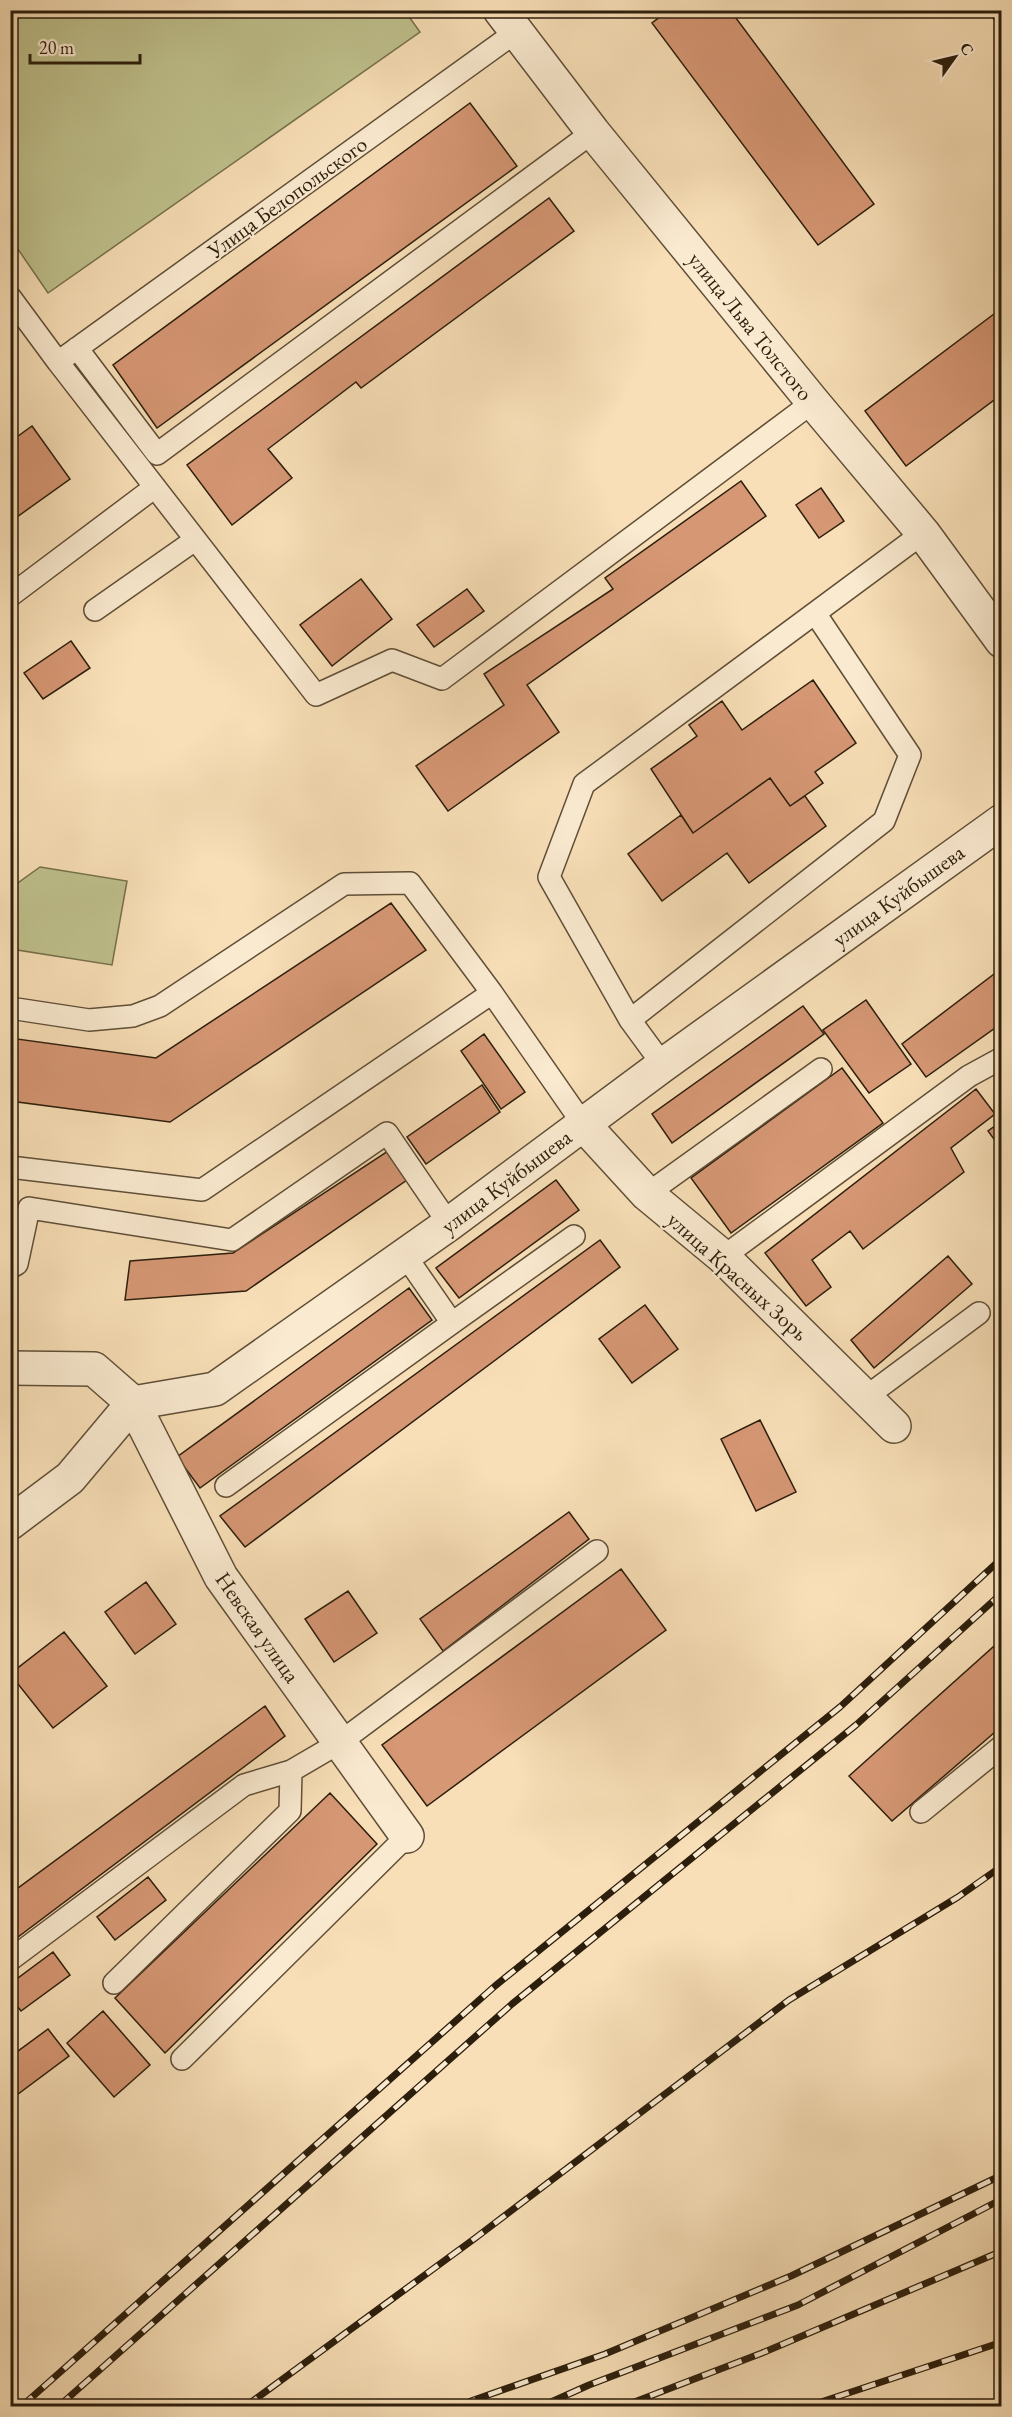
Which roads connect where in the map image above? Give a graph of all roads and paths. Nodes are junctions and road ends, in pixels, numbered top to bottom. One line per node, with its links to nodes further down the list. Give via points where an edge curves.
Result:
1 (508, 21): 2 (street, улица Льва Толстого); 4 (lane, Улица Белопольского)
2 (593, 132): 4 (lane, via 157,454); 6 (street, улица Льва Толстого)
3 (10, 297): 5 (lane)
4 (77, 348): 5 (lane, Улица Белопольского)
5 (58, 362): 7 (lane)
6 (813, 402): 8 (street, улица Льва Толстого); 9 (lane, via 442,679 392,660 316,695)
7 (154, 487): 9 (lane); 10 (lane)
8 (923, 533): 12 (lane); 13 (street, улица Льва Толстого)
9 (195, 540): 11 (lane)
10 (10, 596)
11 (95, 610)
12 (814, 613): 17 (lane, via 584,784 549,877); 17 (lane, via 910,755 884,821)
13 (1002, 641)
14 (1002, 820): 19 (street, улица Куйбышева)
15 (492, 993): 16 (lane, via 410,883 344,884 160,1006 134,1016 89,1020); 21 (lane); 22 (lane, via 202,1190)
16 (10, 1008)
17 (630, 1020): 19 (lane)
18 (1002, 1058): 27 (lane, via 969,1076)
19 (663, 1065): 21 (street, улица Куйбышева)
20 (821, 1069): 23 (lane)
21 (583, 1124): 23 (street, улица Красных Зорь); 24 (street, улица Куйбышева)
22 (10, 1167)
23 (646, 1194): 27 (street, улица Красных Зорь)
24 (449, 1224): 26 (street, улица Куйбышева); 28 (lane, via 387,1132 232,1240 29,1208 16,1264)
25 (574, 1236): 30 (lane)
26 (405, 1255): 30 (lane); 33 (street, улица Куйбышева, via 215,1389)
27 (723, 1257): 32 (street, улица Красных Зорь)
28 (10, 1268)
29 (979, 1313): 32 (lane)
30 (452, 1323): 35 (lane)
31 (10, 1368): 33 (street, via 94,1369)
32 (866, 1397): 34 (street, улица Красных Зорь)
33 (133, 1403): 36 (street, via 70,1478); 38 (street, Невская улица, via 221,1577)
34 (894, 1426)
35 (226, 1486)
36 (10, 1523)
37 (597, 1551): 38 (lane)
38 (339, 1743): 40 (lane); 42 (street, Невская улица)
39 (1002, 1746): 41 (lane)
40 (291, 1772): 43 (lane, via 244,1785); 44 (lane, via 290,1811)
41 (921, 1812)
42 (407, 1836): 45 (lane)
43 (10, 1960)
44 (114, 1983)
45 (182, 2059)

